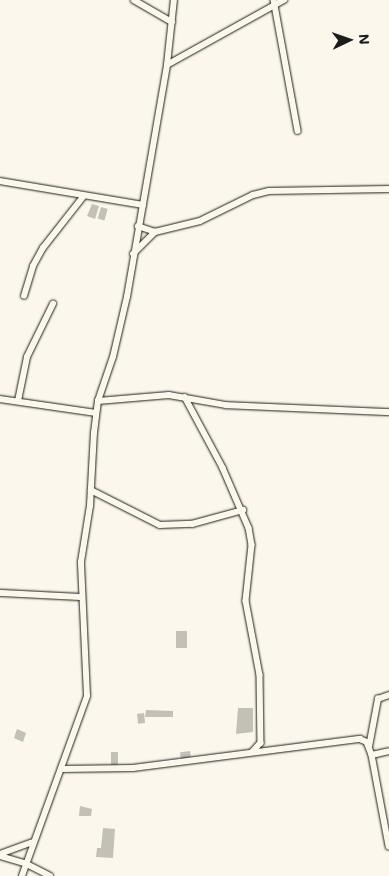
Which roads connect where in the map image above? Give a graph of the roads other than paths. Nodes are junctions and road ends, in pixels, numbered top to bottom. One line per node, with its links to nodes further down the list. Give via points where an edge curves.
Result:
1 (134, 0): 5 (street)
2 (174, 0): 5 (street)
3 (284, 0): 4 (street)
4 (274, 3): 6 (street); 7 (street)
5 (172, 22): 6 (street)
6 (167, 65): 11 (street)
7 (298, 131)
8 (0, 181): 10 (street)
9 (389, 189): 13 (street, via 269,191 253,195 200,221)
10 (83, 197): 11 (street); 15 (street, via 43,248 33,266)
11 (143, 205): 12 (street)
12 (138, 226): 13 (street); 14 (street)
13 (155, 232): 14 (street)
14 (134, 254): 19 (street, via 113,357)
15 (24, 296)
16 (53, 304): 20 (street, via 27,357)
17 (185, 397): 19 (street); 21 (street, via 226,404); 24 (street)
18 (0, 399): 20 (street)
19 (98, 400): 22 (street)
20 (18, 401): 22 (street)
21 (389, 412)
22 (96, 413): 23 (street)
23 (91, 490): 24 (street, via 160,525 192,524); 26 (street, via 81,562)
24 (243, 510): 28 (street, via 252,545 246,601 260,675)
25 (0, 593): 26 (street)
26 (82, 596): 34 (street, via 87,696)
27 (389, 695): 29 (street, via 378,699)
28 (261, 743): 30 (street); 32 (street)
29 (370, 747): 30 (street, via 360,739); 33 (street)
30 (270, 750): 32 (street)
31 (389, 751): 33 (street)
32 (253, 752): 34 (street, via 132,768)
33 (372, 755): 36 (street)
34 (61, 769): 35 (street)
35 (31, 843): 37 (street); 38 (street)
36 (389, 846)
37 (0, 855): 38 (street)
38 (25, 863): 39 (street); 40 (street)
39 (22, 876)
40 (50, 876)

